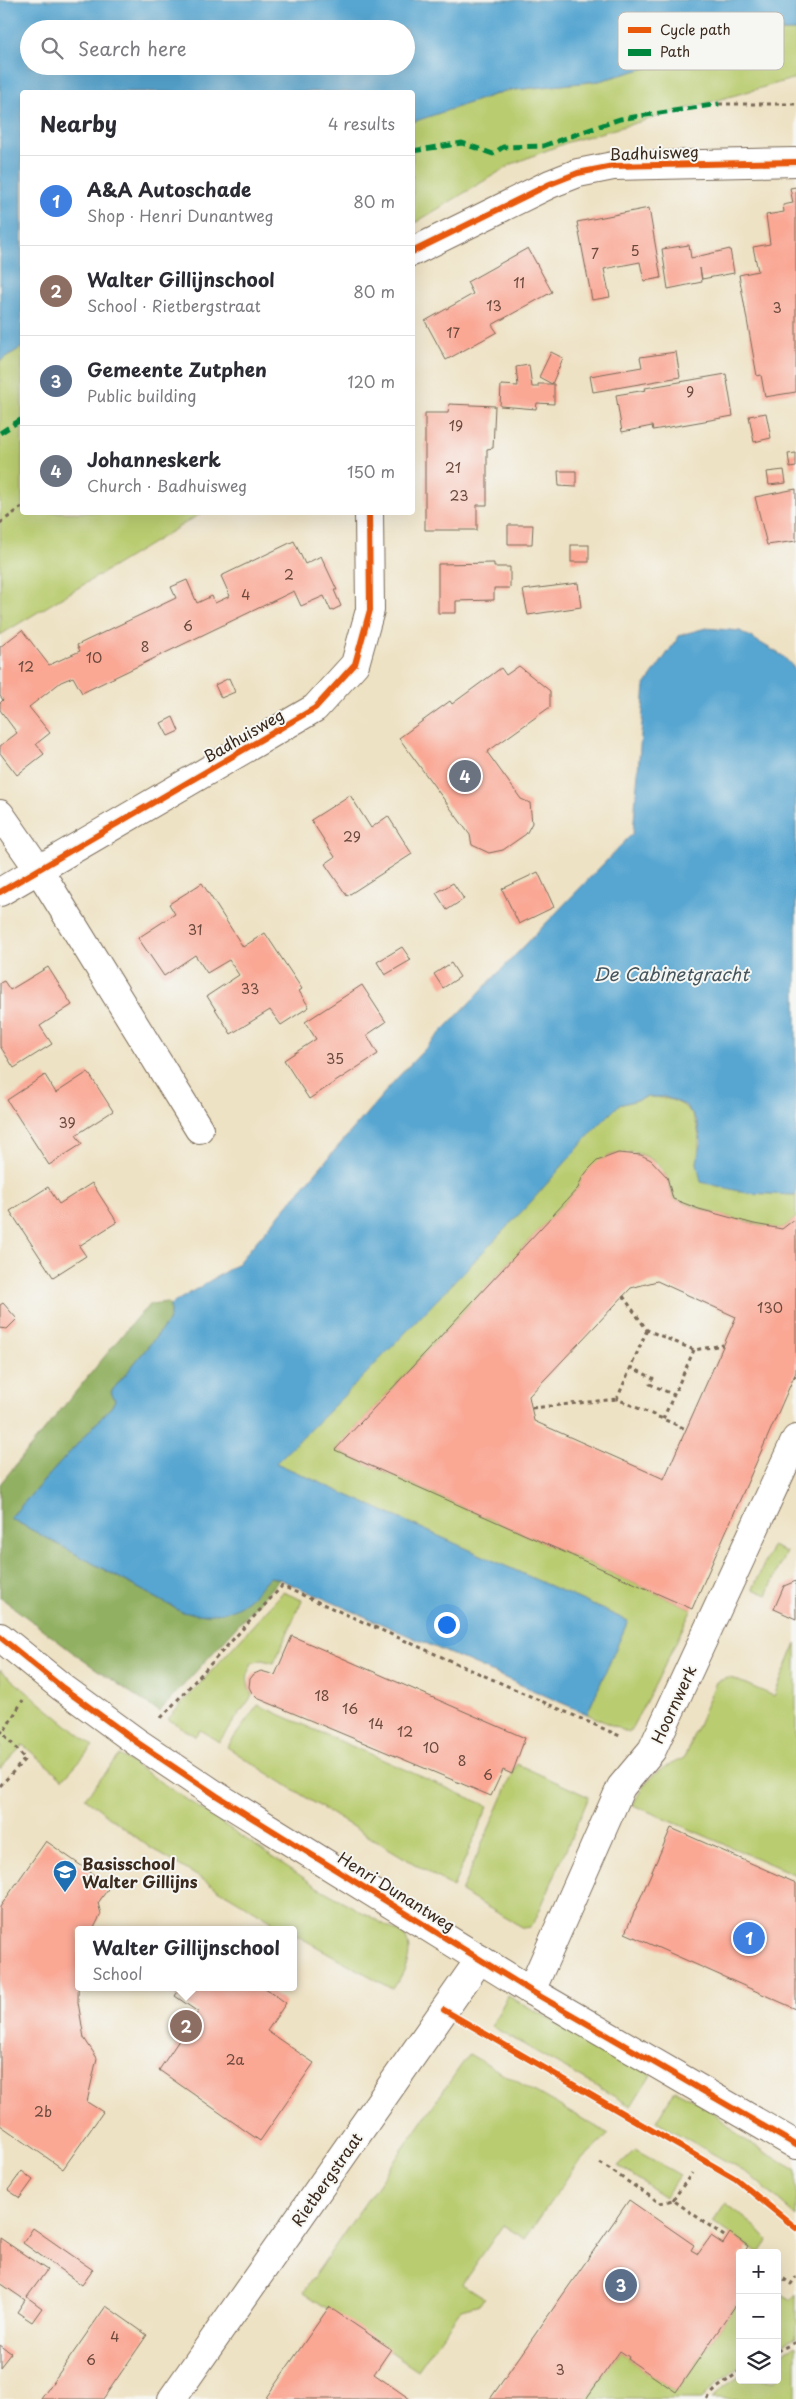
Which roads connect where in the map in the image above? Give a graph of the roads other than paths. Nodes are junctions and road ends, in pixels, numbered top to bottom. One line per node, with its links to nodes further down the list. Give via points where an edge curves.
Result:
1 (796, 162): 2 (street, Badhuisweg, via 613,166 578,173)
2 (415, 251)
3 (369, 515): 5 (street, Badhuisweg, via 370,610 356,664 315,708)
4 (0, 814): 5 (street)
5 (38, 870): 6 (street, Badhuisweg); 7 (street)
6 (0, 892)
7 (199, 1129)
8 (796, 1440): 11 (street, Hoornwerk, via 652,1750 620,1787)
9 (0, 1637): 10 (street, Henri Dunantweg, via 138,1743 217,1796)
10 (480, 1959): 11 (street, Henri Dunantweg); 13 (street, Rietbergstraat)
11 (531, 1991): 12 (street, Henri Dunantweg)
12 (796, 2145)
13 (172, 2399)

